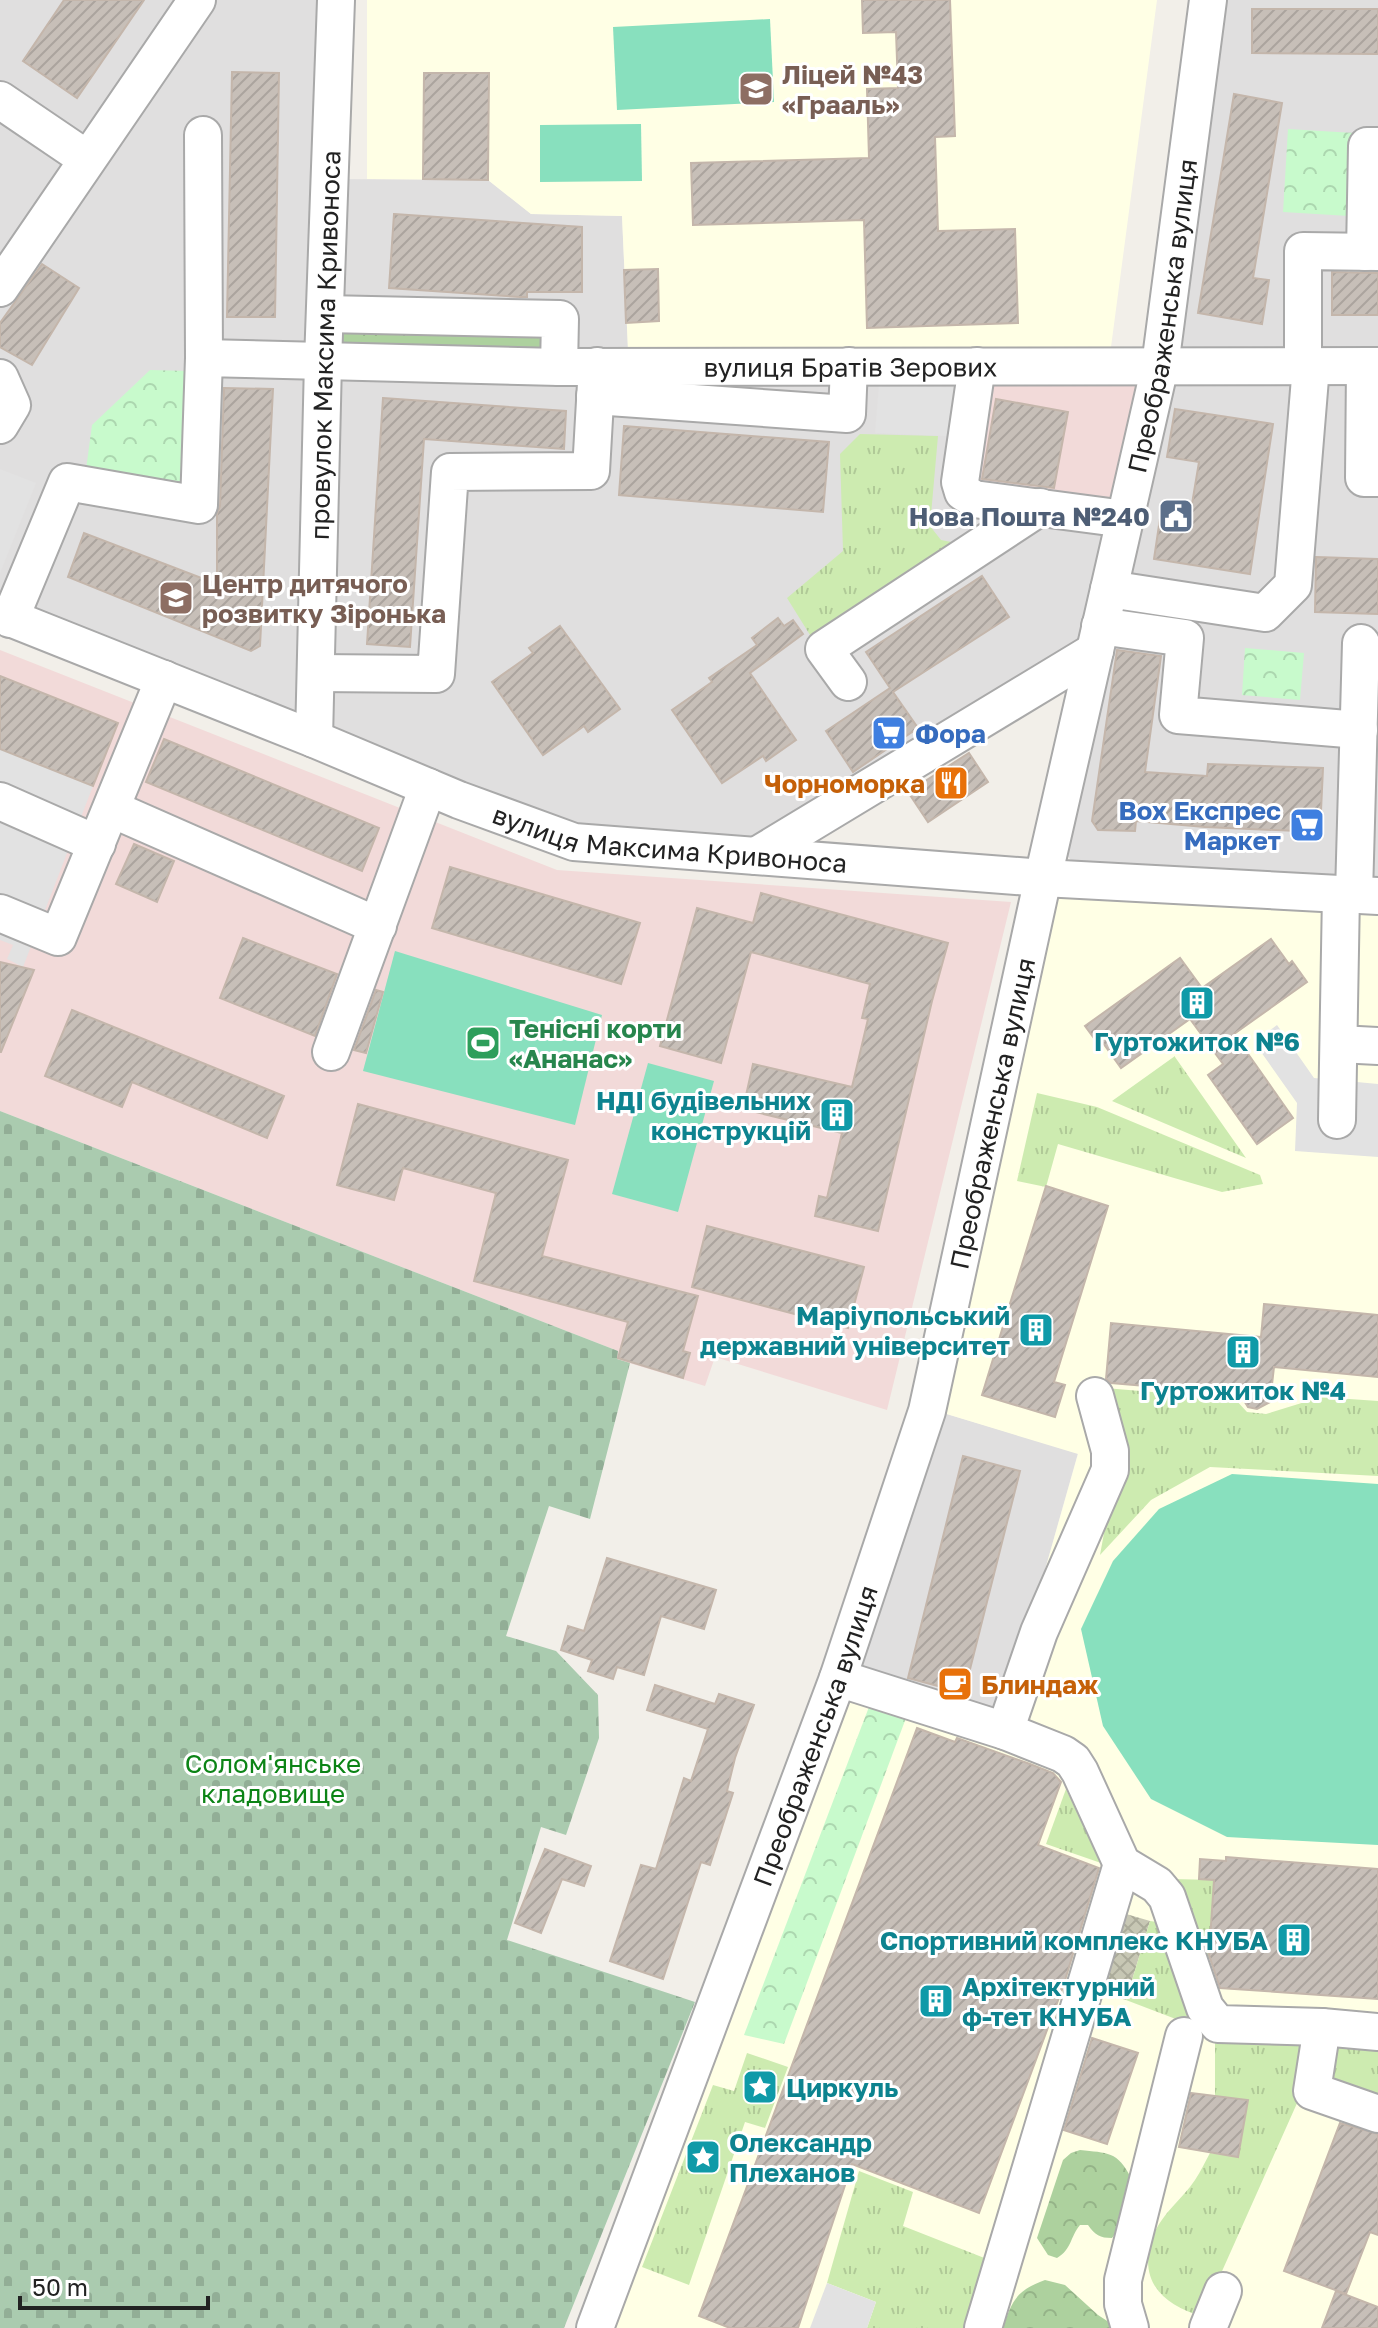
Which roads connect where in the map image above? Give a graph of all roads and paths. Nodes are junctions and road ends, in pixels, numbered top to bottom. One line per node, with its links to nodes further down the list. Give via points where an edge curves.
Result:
1 (197, 0): 7 (street)
2 (336, 0): 10 (street, провулок Максима Кривоноса)
3 (1208, 0): 15 (street, Преображенська вулиця)
4 (0, 100): 7 (street)
5 (203, 135): 11 (street)
6 (1378, 146): 8 (street, via 1367,146)
7 (87, 159): 9 (street)
8 (1372, 252): 16 (street, via 1303,251)
9 (0, 288)
10 (325, 314): 12 (street, провулок Максима Кривоноса); 18 (street, via 560,319)
11 (204, 358): 12 (street, вулиця Братів Зерових); 26 (street, via 199,505 67,482)
12 (323, 362): 18 (street, вулиця Братів Зерових); 29 (street, провулок Максима Кривоноса)
13 (849, 366): 14 (street, вулиця Братів Зерових); 20 (street, вулиця Братів Зерових); 20 (street, via 847,414)
14 (977, 366): 15 (street, вулиця Братів Зерових); 23 (street, via 960,482 963,492 974,499)
15 (1160, 366): 16 (street, вулиця Братів Зерових); 24 (street, Преображенська вулиця)
16 (1307, 366): 17 (street, вулиця Братів Зерових); 25 (street, via 1293,585 1265,613)
17 (1371, 366): 22 (street, via 1364,478)
18 (559, 367): 20 (street, вулиця Братів Зерових)
19 (0, 378): 21 (street, via 12,405)
20 (596, 381): 29 (street, via 591,471 450,472 436,674)
21 (0, 425)
22 (1378, 478)
23 (1040, 507): 24 (street); 31 (street, via 824,649)
24 (1125, 519): 25 (street, Преображенська вулиця)
25 (1109, 589): 27 (street, Преображенська вулиця)
26 (5, 616): 30 (street, вулиця Максима Кривоноса)
27 (1098, 638): 32 (street, via 1185,638 1178,715); 38 (street); 39 (street, Преображенська вулиця)
28 (1361, 643): 32 (street)
29 (316, 673): 33 (street, провулок Максима Кривоноса)
30 (164, 679): 33 (street, вулиця Максима Кривоноса); 36 (street)
31 (848, 682)
32 (1359, 730): 40 (street)
33 (314, 739): 34 (street, вулиця Максима Кривоноса)
34 (428, 787): 38 (street, вулиця Максима Кривоноса, via 574,842); 42 (street)
35 (0, 801): 37 (street)
36 (112, 809): 37 (street); 42 (street)
37 (97, 844): 41 (street, via 58,937)
38 (756, 856): 39 (street, вулиця Максима Кривоноса)
39 (1043, 878): 40 (street, вулиця Максима Кривоноса); 48 (street, Преображенська вулиця, via 927,1411)
40 (1358, 895): 43 (street)
41 (0, 913)
42 (378, 926): 45 (street)
43 (1339, 1044): 44 (street); 46 (street)
44 (1378, 1046)
45 (331, 1052)
46 (1337, 1120)
47 (1095, 1396): 49 (street, via 1110,1470 1039,1632)
48 (838, 1678): 49 (street); 56 (street, Преображенська вулиця)
49 (1005, 1731): 50 (street, via 1073,1761)
50 (1122, 1864): 51 (street, via 1167,1897 1205,2008 1218,2024); 57 (street)
51 (1322, 2027): 52 (street); 54 (street, via 1312,2091)
52 (1378, 2032)
53 (1184, 2036): 58 (street, via 1123,2280)
54 (1378, 2114)
55 (1223, 2291): 59 (street)
56 (595, 2328)
57 (983, 2328)
58 (1130, 2328)
59 (1208, 2328)

